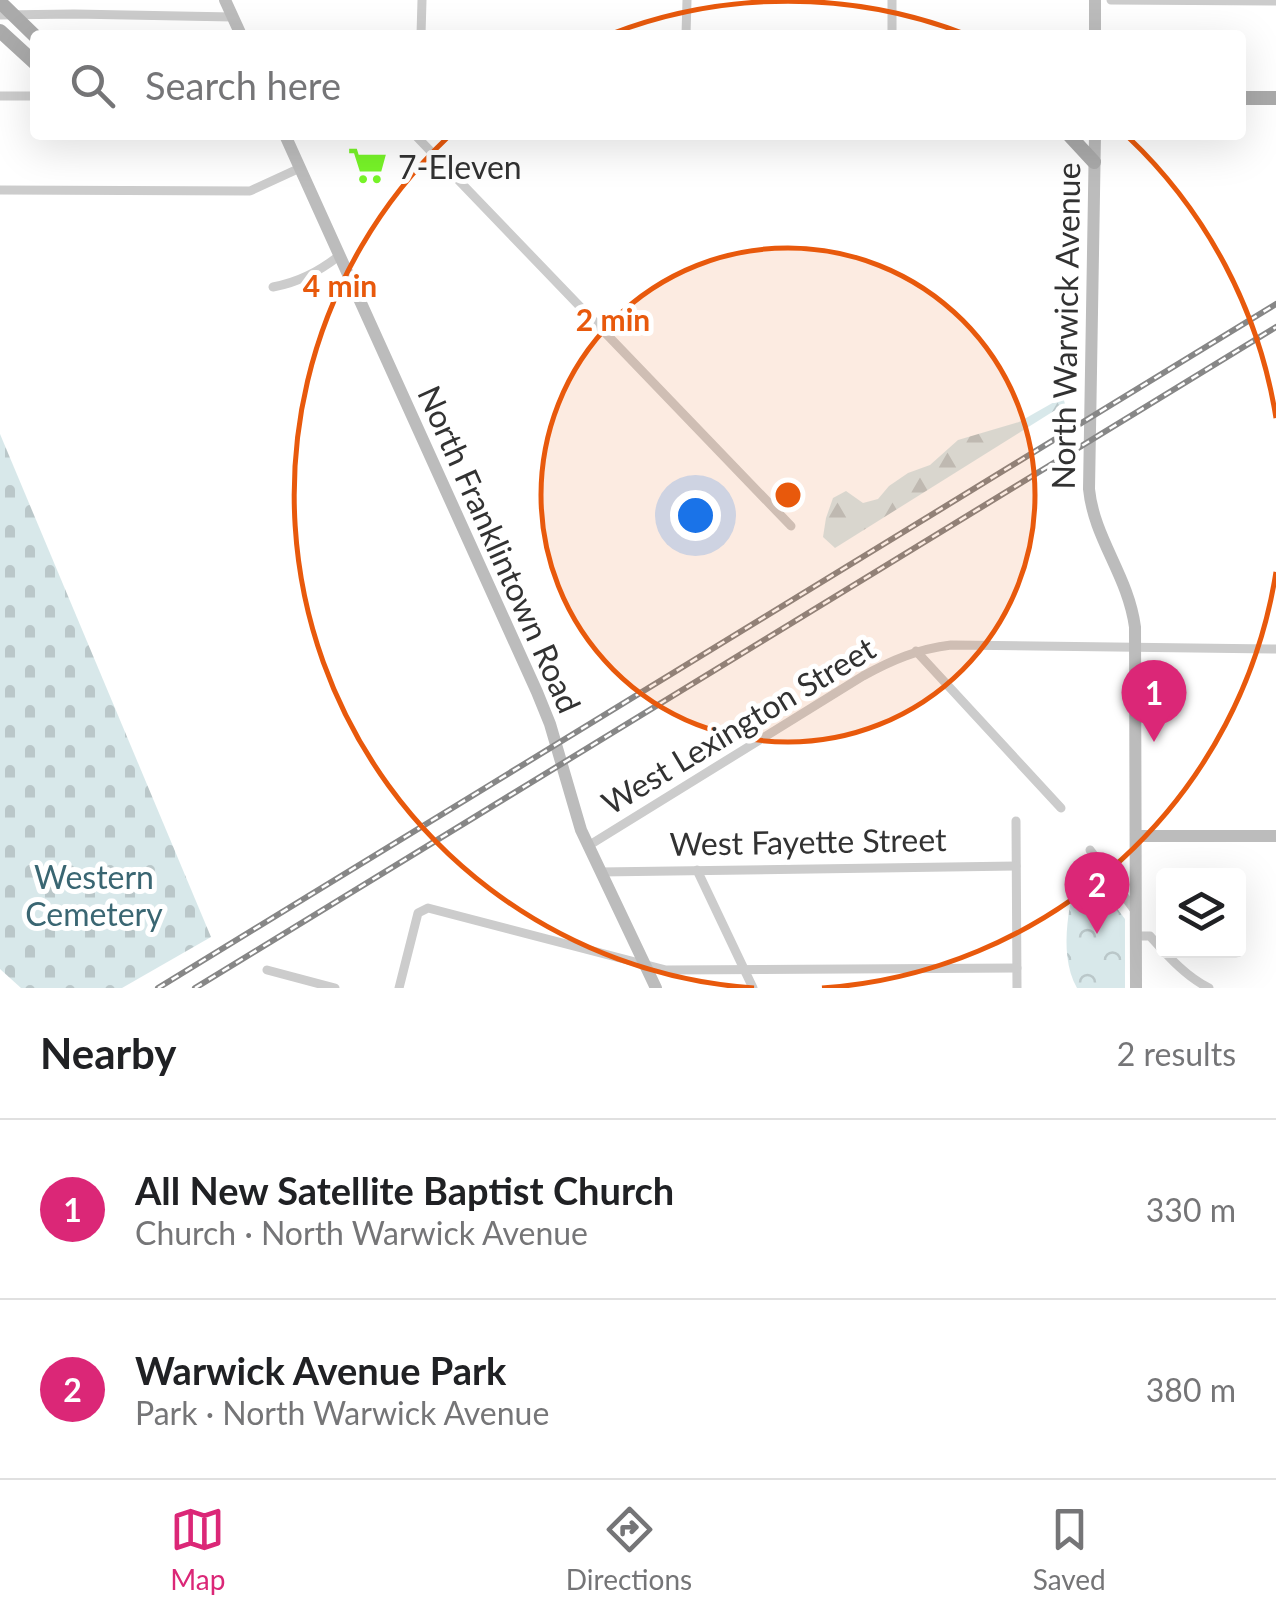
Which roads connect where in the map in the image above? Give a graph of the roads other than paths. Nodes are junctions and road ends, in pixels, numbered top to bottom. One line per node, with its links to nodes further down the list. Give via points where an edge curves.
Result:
1 (226, 0): 10 (street)
2 (422, 0): 12 (street)
3 (687, 0): 13 (street)
4 (892, 0): 14 (street)
5 (1096, 0): 15 (street)
6 (1111, 0): 7 (street)
7 (1276, 1)
8 (0, 2): 9 (main road)
9 (7, 15): 10 (street); 17 (main road)
10 (233, 18): 11 (street)
11 (239, 30)
12 (421, 30)
13 (686, 30)
14 (892, 30)
15 (1095, 30)
16 (0, 31): 18 (main road)
17 (30, 32)
18 (30, 58)
19 (0, 96): 20 (street)
20 (30, 96)
21 (1246, 98): 22 (main road)
22 (1276, 98)
23 (287, 140): 28 (street, North Franklintown Road)
24 (420, 140): 32 (street)
25 (1074, 140): 27 (main road)
26 (1094, 140): 27 (street, North Warwick Avenue)
27 (1094, 162): 33 (street, North Warwick Avenue, via 1089,489 1130,598)
28 (300, 168): 29 (street, via 250,190); 30 (street, North Franklintown Road)
29 (0, 190)
30 (339, 256): 31 (street, via 317,272); 40 (street, North Franklintown Road, via 537,692)
31 (273, 286)
32 (791, 526)
33 (1136, 648): 34 (street, West Lexington Street); 35 (street, West Lexington Street, via 951,645); 38 (street, North Warwick Avenue)
34 (1276, 649)
35 (916, 651): 36 (street); 40 (street, West Lexington Street, via 864,676)
36 (1060, 808)
37 (1016, 821): 42 (street)
38 (1136, 836): 39 (street); 45 (street, North Warwick Avenue)
39 (1276, 836)
40 (588, 846): 44 (street, North Franklintown Road)
41 (1090, 850): 45 (street)
42 (1016, 866): 43 (street, West Fayette Street); 48 (street)
43 (696, 870): 44 (street, West Fayette Street); 50 (street)
44 (600, 872): 47 (street, North Franklintown Road)
45 (1136, 912): 46 (street, North Warwick Avenue)
46 (1136, 936): 56 (street, North Warwick Avenue); 57 (street, via 1150,936)
47 (645, 964): 50 (street); 52 (street, via 428,908 418,913); 53 (street, North Franklintown Road)
48 (1017, 968): 50 (street); 55 (street)
49 (267, 970): 51 (street)
50 (744, 970): 54 (street)
51 (335, 988)
52 (399, 988)
53 (656, 988)
54 (752, 988)
55 (1017, 988)
56 (1136, 988)
57 (1209, 988)

